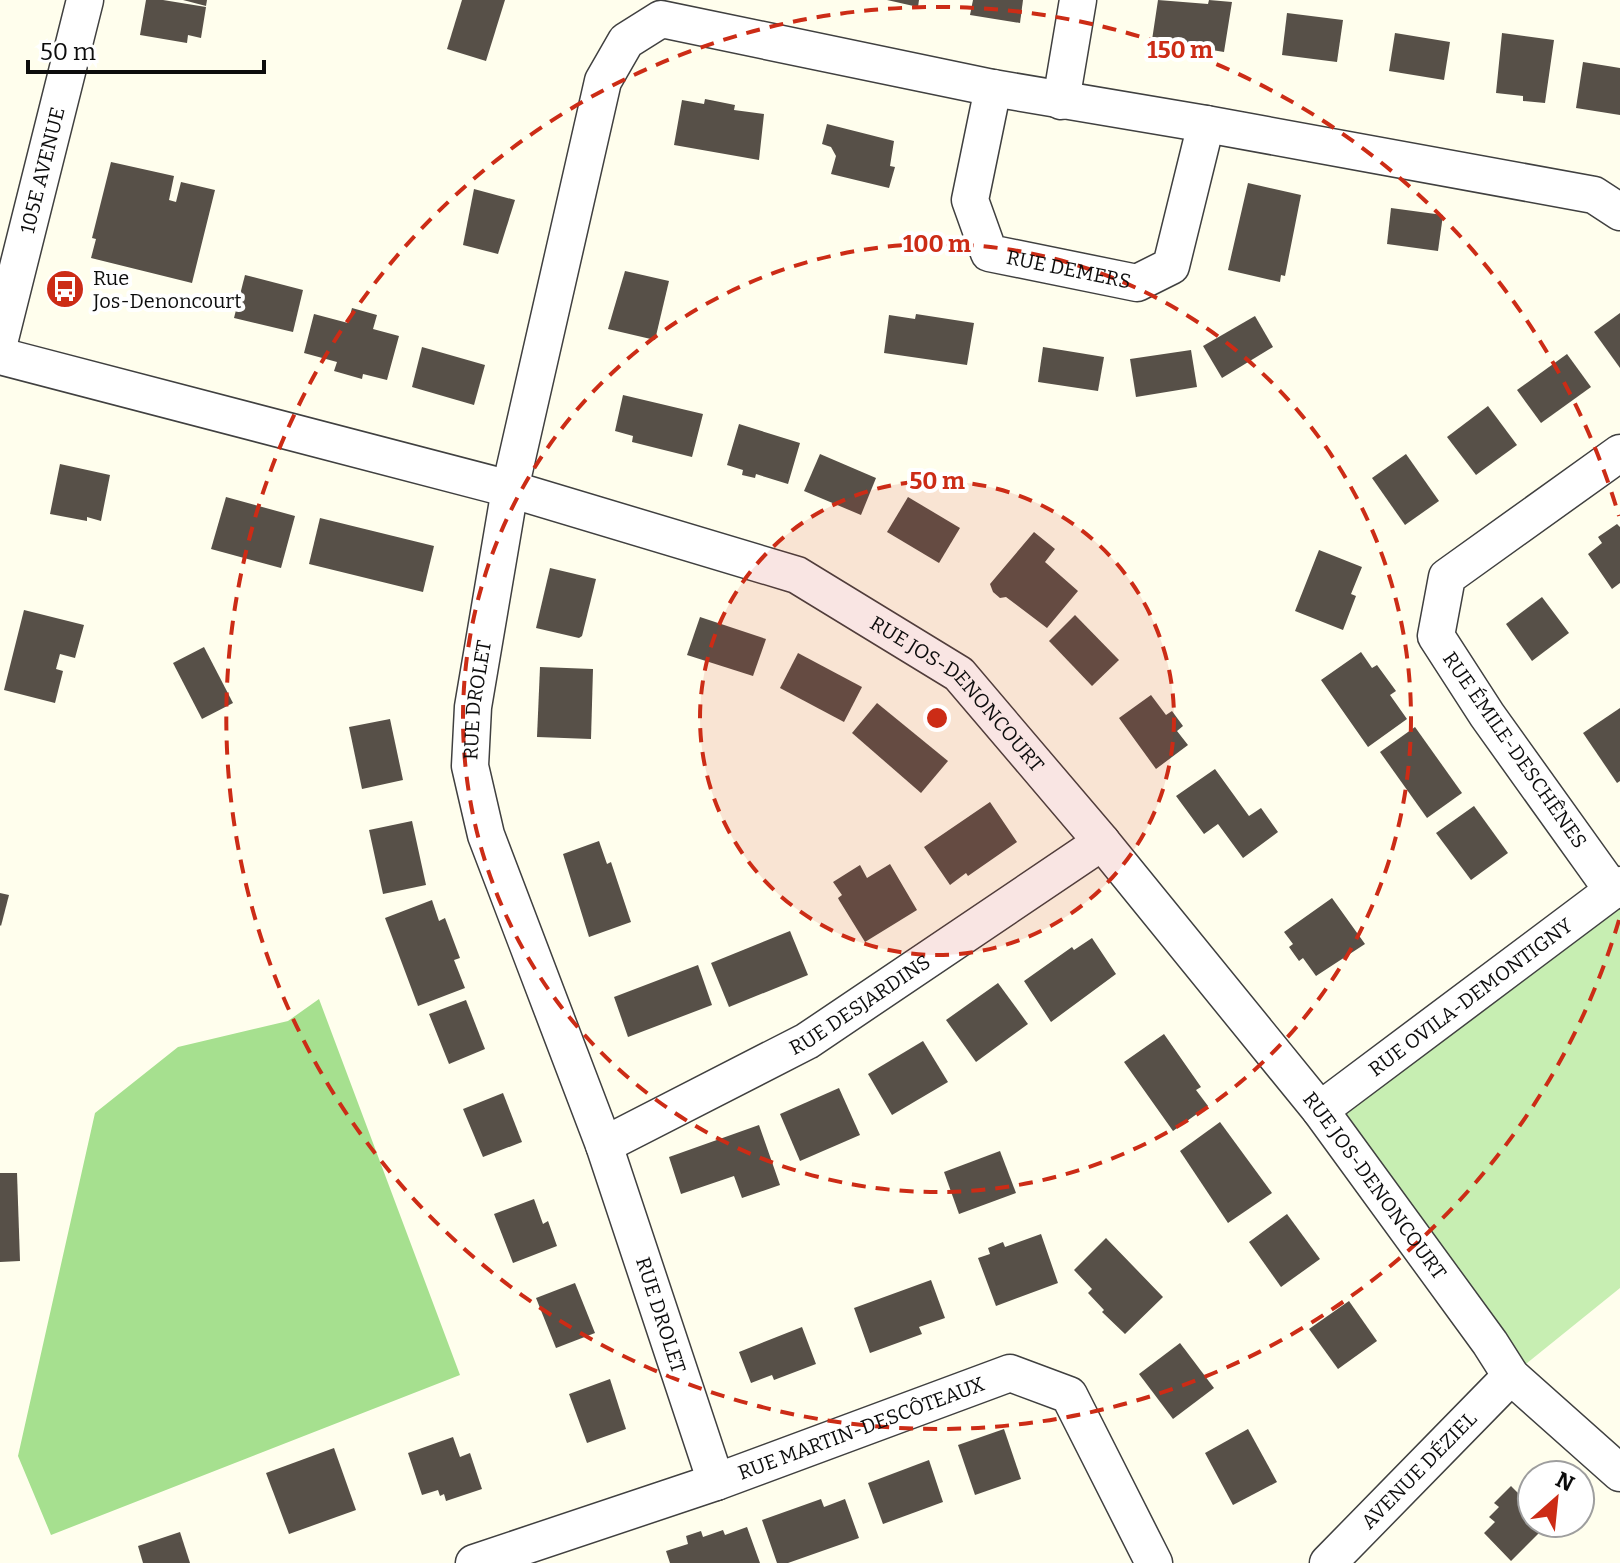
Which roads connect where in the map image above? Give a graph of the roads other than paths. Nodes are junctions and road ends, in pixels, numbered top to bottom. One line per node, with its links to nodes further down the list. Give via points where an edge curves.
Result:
1 (85, 0): 7 (street, 105E AVENUE)
2 (1078, 0): 4 (street)
3 (993, 88): 4 (street); 5 (street, RUE DEMERS, via 970,200 989,253 1137,283 1171,266); 10 (street, RUE DROLET, via 661,19 626,41 603,81)
4 (1061, 101): 5 (street)
5 (1206, 124): 6 (street, via 1594,195)
6 (1620, 212)
7 (0, 339)
8 (0, 356): 10 (street, RUE JOS-DENONCOURT)
9 (1620, 453): 12 (street, RUE ÉMILE-DESCHÊNES, via 1447,577 1436,636 1487,715)
10 (510, 489): 11 (street, RUE JOS-DENONCOURT, via 797,575 959,674); 14 (street, RUE DROLET, via 473,707 470,766 486,835)
11 (1102, 842): 13 (street, RUE JOS-DENONCOURT); 14 (street, RUE DESJARDINS, via 807,1041)
12 (1616, 888): 13 (street, RUE OVILA-DEMONTIGNY)
13 (1320, 1110): 15 (street, RUE JOS-DENONCOURT)
14 (604, 1145): 17 (street, RUE DROLET)
15 (1511, 1376): 16 (street, RUE JOS-DENONCOURT); 20 (street, AVENUE DÉZIEL)
16 (1620, 1473)
17 (716, 1482): 18 (street, RUE MARTIN-DESCÔTEAUX); 19 (street, RUE MARTIN-DESCÔTEAUX, via 1010,1373 1069,1395)
18 (474, 1563)
19 (1154, 1563)
20 (1328, 1563)

